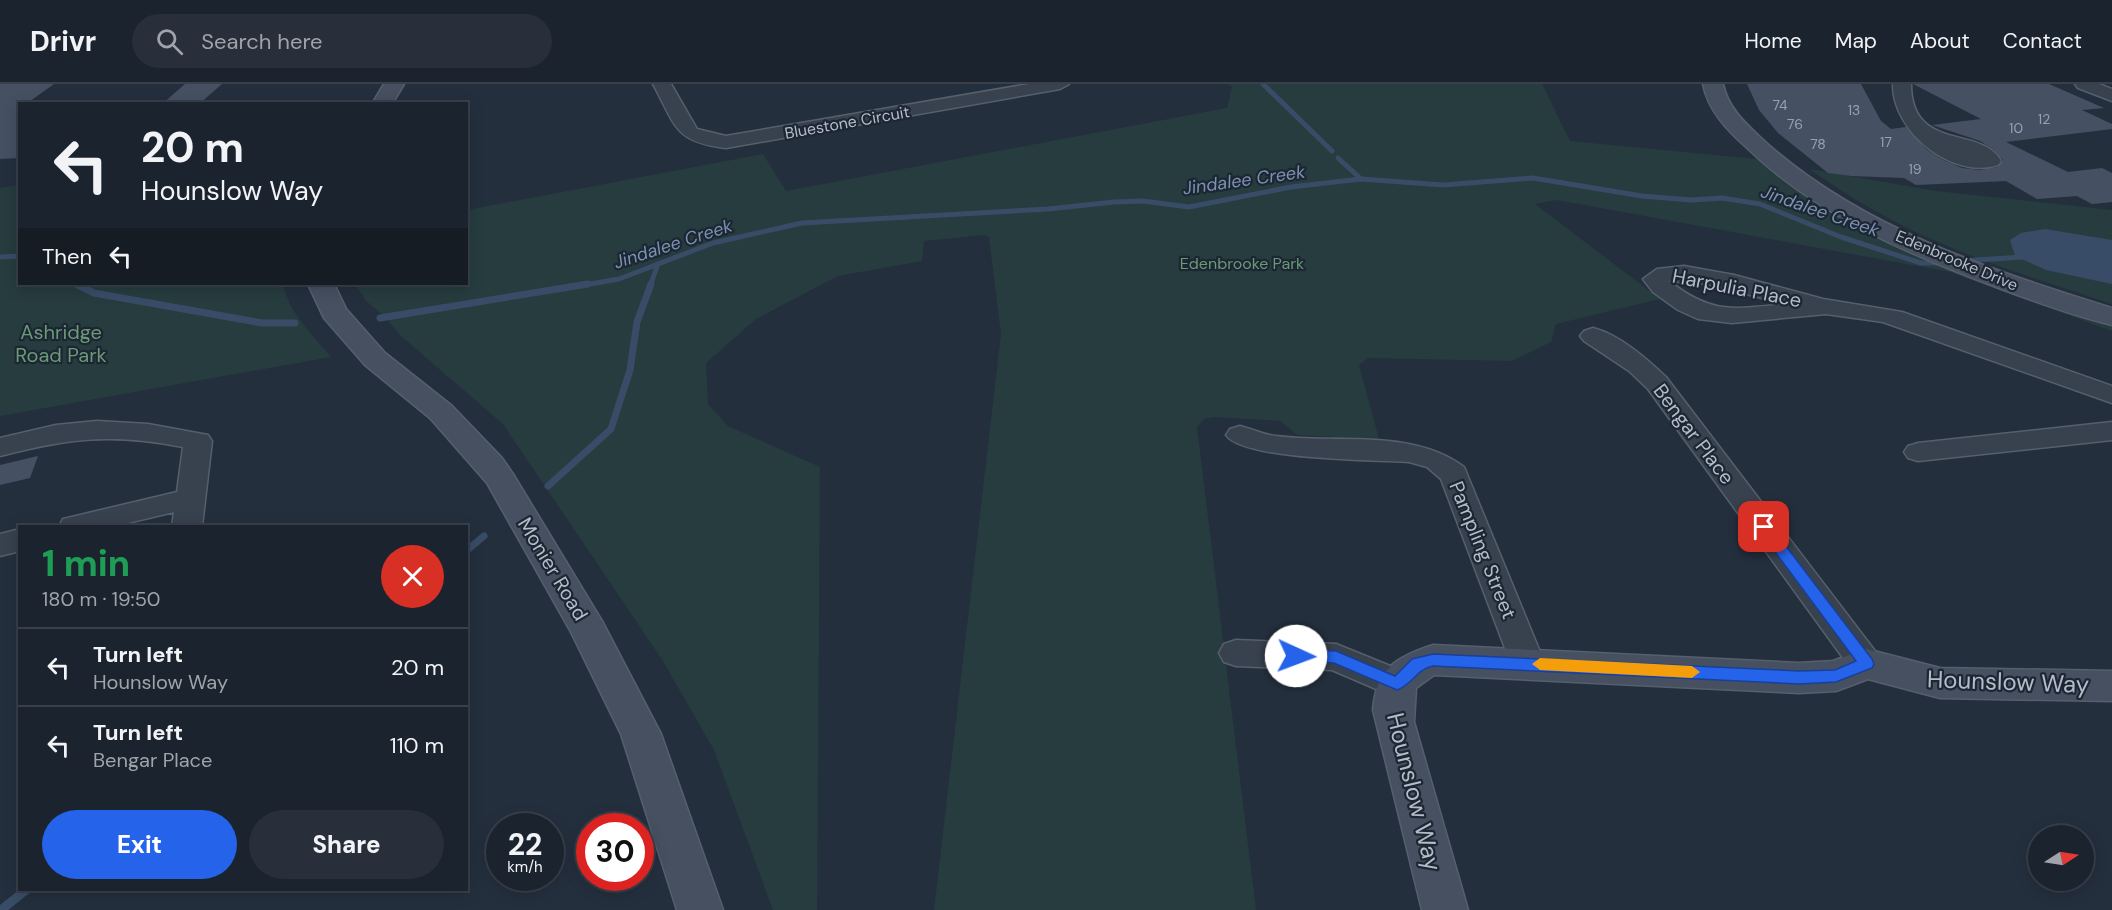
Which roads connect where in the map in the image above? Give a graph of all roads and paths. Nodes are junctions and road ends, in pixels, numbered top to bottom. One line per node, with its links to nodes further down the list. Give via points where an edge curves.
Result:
1 (394, 84): 8 (street)
2 (663, 84): 3 (street, Bluestone Circuit, via 690,134 726,142)
3 (1060, 84)
4 (1713, 84): 12 (street, Edenbrooke Drive, via 1728,117 1772,161 1858,216 1971,268)
5 (1902, 84): 9 (street, via 1900,94 1907,110)
6 (2084, 84): 7 (street)
7 (2112, 96)
8 (383, 102)
9 (1929, 135)
10 (321, 285): 28 (street, Monier Road, via 334,312 375,359 448,420 491,465 589,631 641,734)
11 (1826, 307): 11 (street, Harpulia Place, via 1710,315 1688,305 1655,279 1664,273 1686,274); 14 (street, Harpulia Place, via 1892,317)
12 (2112, 317)
13 (1593, 336): 25 (street, Bengar Place, via 1657,382)
14 (2112, 395)
15 (2112, 431): 18 (street)
16 (1240, 435): 24 (street, Pampling Street, via 1271,445 1411,453 1437,461 1454,474)
17 (0, 447): 19 (street, via 92,429 198,441)
18 (1918, 452)
19 (189, 512): 20 (street)
20 (82, 525)
21 (18, 540): 22 (street)
22 (0, 545)
23 (1236, 653): 26 (street, via 1336,657)
24 (1528, 664): 25 (street, Hounslow Way, via 1799,678 1836,676); 26 (street, Hounslow Way, via 1433,660 1418,663)
25 (1866, 664): 27 (street, Hounslow Way, via 1940,684)
26 (1397, 684): 29 (street, Hounslow Way, via 1391,699 1394,722)
27 (2112, 686)
28 (700, 910)
29 (1444, 910)

